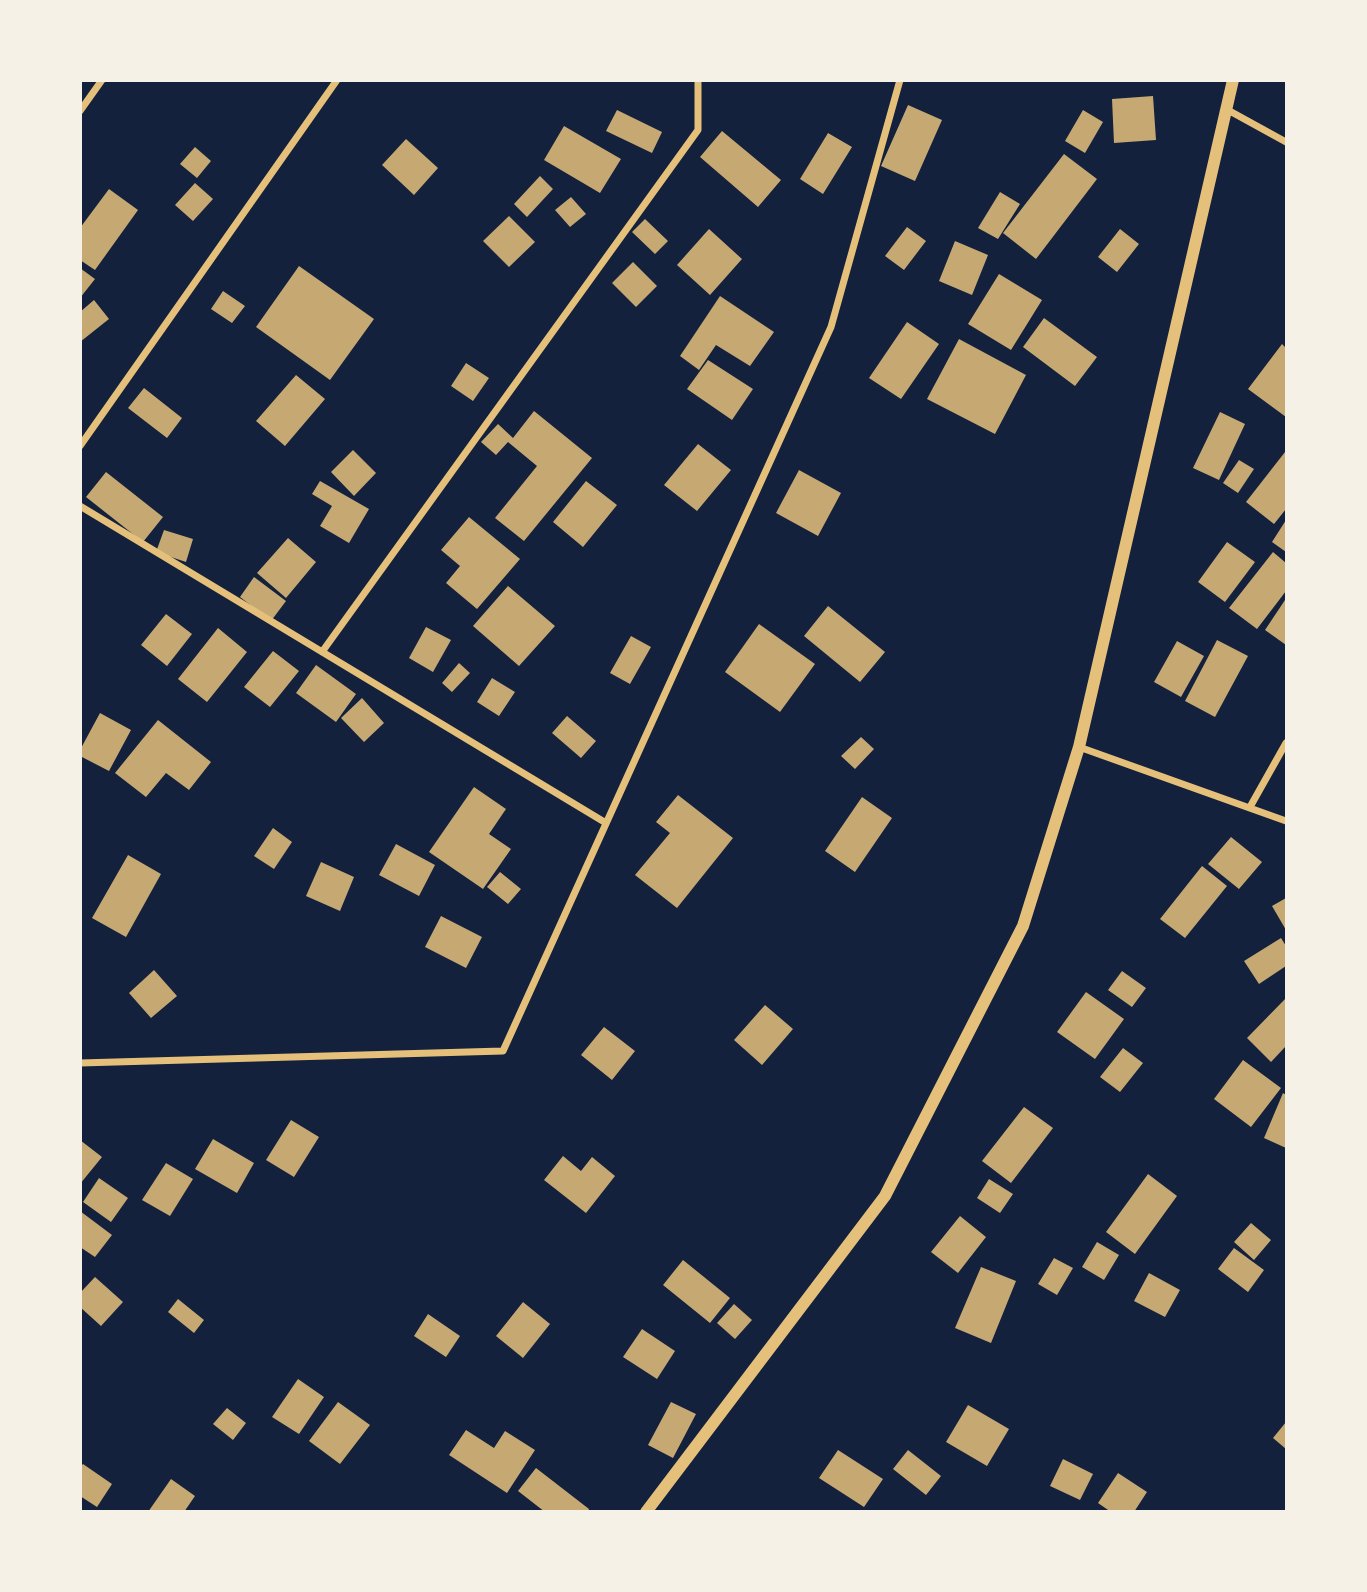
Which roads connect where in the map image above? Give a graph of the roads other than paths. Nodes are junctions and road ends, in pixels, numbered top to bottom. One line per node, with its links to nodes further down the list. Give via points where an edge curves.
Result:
1 (102, 80): 7 (street)
2 (337, 80): 9 (street)
3 (698, 80): 11 (street, via 698,130)
4 (900, 80): 16 (street, via 831,327)
5 (1233, 80): 6 (street)
6 (1226, 109): 8 (street); 13 (street)
7 (80, 111)
8 (1286, 142)
9 (80, 446)
10 (80, 506): 11 (street)
11 (322, 652): 16 (street)
12 (1286, 743): 14 (street)
13 (1079, 747): 14 (street); 18 (street, via 1023,926 885,1196)
14 (1250, 807): 15 (street)
15 (1286, 821)
16 (606, 823): 17 (street, via 503,1051)
17 (80, 1063)
18 (646, 1511)

